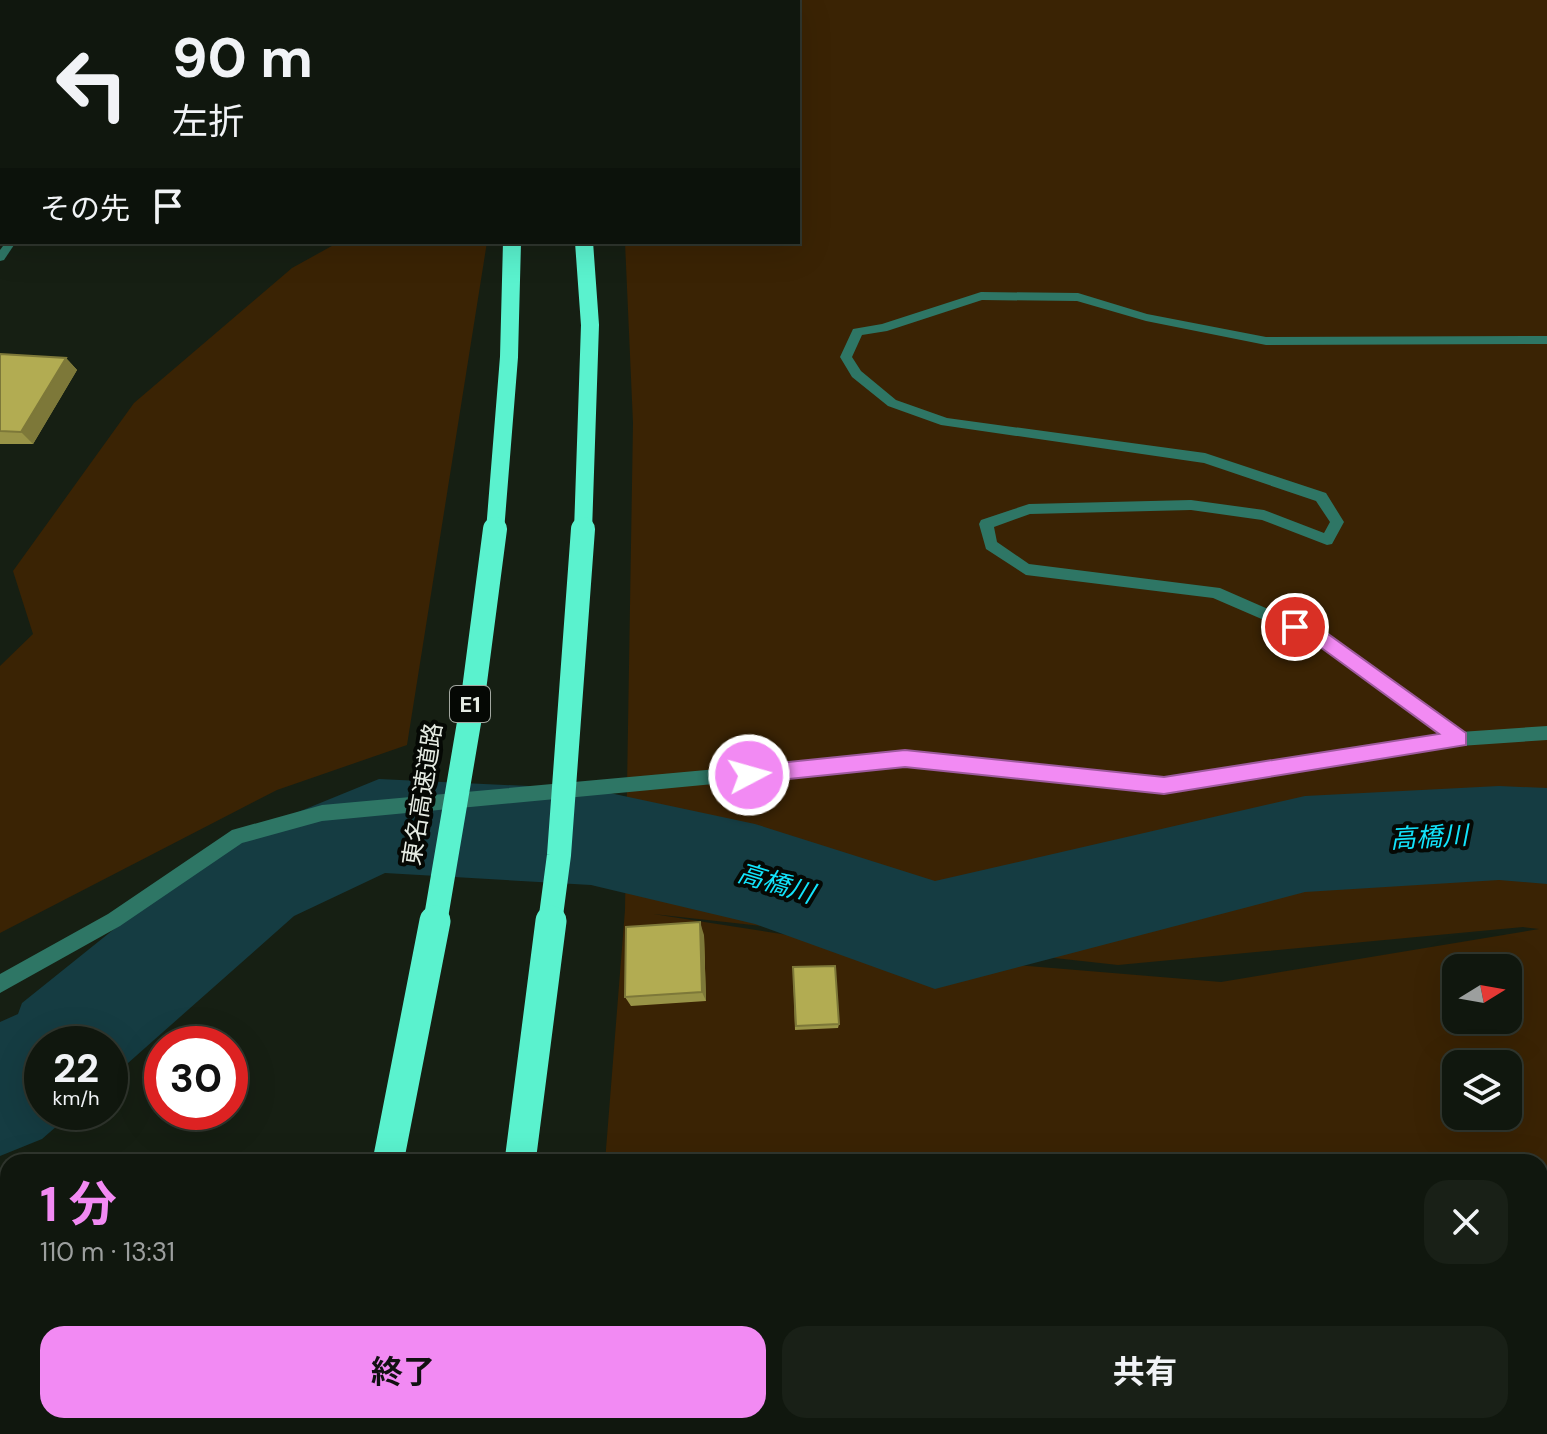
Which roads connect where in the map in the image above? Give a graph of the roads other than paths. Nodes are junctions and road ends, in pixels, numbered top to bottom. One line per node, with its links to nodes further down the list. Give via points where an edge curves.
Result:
1 (512, 244): 7 (highway, 東名高速道路 / E1, bridge, via 512,322 492,553 448,859)
2 (584, 244): 8 (highway, bridge, via 590,325 582,554 559,855)
3 (1547, 340): 5 (street, via 1266,341 1078,297 981,296 857,332 847,349 856,374 892,403 946,422 1205,458 1321,497 1337,522 1327,540 1264,515 1191,505 1029,509 986,524 991,545 1026,569 1215,592 1322,639)
4 (1547, 733): 5 (street)
5 (1460, 739): 6 (street, via 1164,786 905,759 322,813 238,836 114,920)
6 (0, 984)
7 (390, 1154)
8 (521, 1154)

